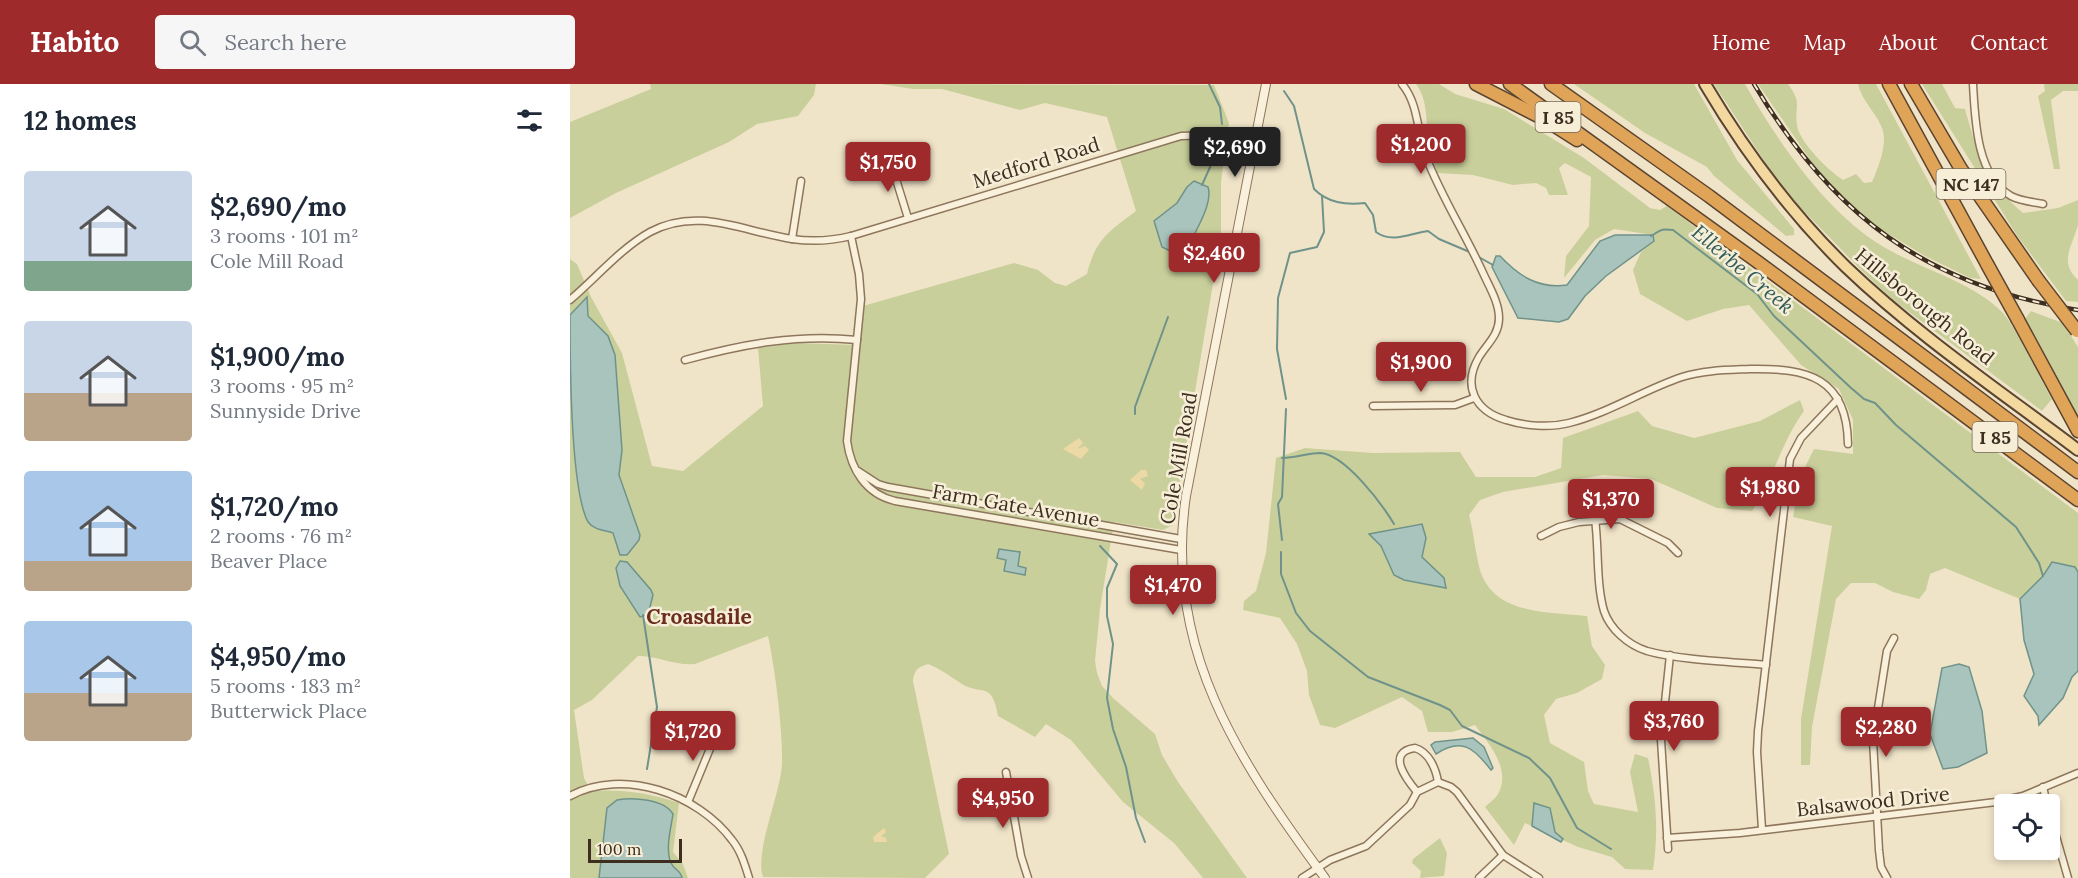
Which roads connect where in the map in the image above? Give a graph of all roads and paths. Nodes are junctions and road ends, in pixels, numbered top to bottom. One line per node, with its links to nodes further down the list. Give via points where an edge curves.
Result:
1 (1266, 84): 10 (street, Cole Mill Road)
2 (1402, 84): 22 (street, via 1413,104 1428,162 1495,299 1499,321 1474,368 1470,384)
3 (1476, 84): 11 (highway, via 1587,146)
4 (1510, 84): 11 (highway, I 85)
5 (1551, 84): 29 (highway, I 85, via 1709,196)
6 (1705, 84): 27 (main road, Hillsborough Road, via 1770,182 1845,266 1891,307)
7 (1889, 84): 25 (highway, NC 147, bridge)
8 (1911, 84): 19 (highway, NC 147, bridge, via 1961,169)
9 (1973, 84): 14 (street, via 1978,142 1987,166 2011,196)
10 (1255, 141): 15 (street, Medford Road, via 1217,135 1181,136); 33 (street, Cole Mill Road, via 1192,462)
11 (1606, 151): 30 (highway, I 85)
12 (891, 160): 15 (street)
13 (801, 181): 17 (street)
14 (2043, 204)
15 (908, 218): 16 (street, Medford Road)
16 (851, 236): 17 (street, Medford Road, via 826,241); 20 (street, Farm Gate Avenue, via 861,288)
17 (792, 239): 18 (street, Medford Road, via 711,220 667,226 626,249)
18 (570, 300)
19 (2078, 331)
20 (857, 340): 21 (street, via 814,337 763,341); 28 (street, Farm Gate Avenue, via 847,436)
21 (685, 360)
22 (1474, 398): 23 (street, via 1486,410 1506,420 1557,425 1601,414 1690,375 1770,369 1801,372 1816,378 1829,386); 24 (street, via 1455,405)
23 (1838, 399): 26 (street); 38 (street, via 1801,438 1790,459)
24 (1373, 406)
25 (2078, 430)
26 (1848, 444)
27 (2078, 450)
28 (858, 471): 33 (street, Farm Gate Avenue, via 888,487); 34 (street, Farm Gate Avenue, via 864,485 890,500)
29 (2078, 472)
30 (2078, 500)
31 (1595, 519): 32 (street, via 1559,527); 35 (street, via 1620,519 1668,543); 37 (street, via 1604,611 1612,627 1628,642)
32 (1541, 536)
33 (1181, 539): 34 (street, Cole Mill Road)
34 (1181, 550): 54 (street, Cole Mill Road, via 1187,621 1216,704 1256,781)
35 (1678, 553)
36 (1894, 638): 48 (street, via 1887,651 1873,740)
37 (1671, 655): 38 (street); 50 (street, via 1661,740)
38 (1766, 665): 49 (street, via 1757,752)
39 (711, 722): 47 (street, via 714,739)
40 (1006, 772): 56 (street)
41 (2078, 773): 43 (street, Balsawood Drive)
42 (1438, 782): 44 (street); 44 (street, via 1436,770 1424,753 1415,748 1405,751 1400,767); 53 (street, via 1457,792)
43 (2043, 787): 45 (street); 48 (street, Balsawood Drive, via 1996,802)
44 (1417, 792): 54 (street, via 1410,805 1366,846)
45 (2045, 794)
46 (570, 796): 47 (street, via 593,787 635,786)
47 (688, 802): 55 (street, via 733,840)
48 (1877, 818): 49 (street, Balsawood Drive); 61 (street, via 1881,867)
49 (1762, 830): 50 (street, Balsawood Drive)
50 (1667, 838): 51 (street)
51 (1668, 849)
52 (2060, 850): 62 (street)
53 (1503, 855): 59 (street); 60 (street)
54 (1317, 868): 57 (street); 58 (street, Cole Mill Road)
55 (749, 878)
56 (1028, 878)
57 (1302, 878)
58 (1324, 878)
59 (1479, 878)
60 (1539, 878)
61 (1887, 878)
62 (2068, 878)

